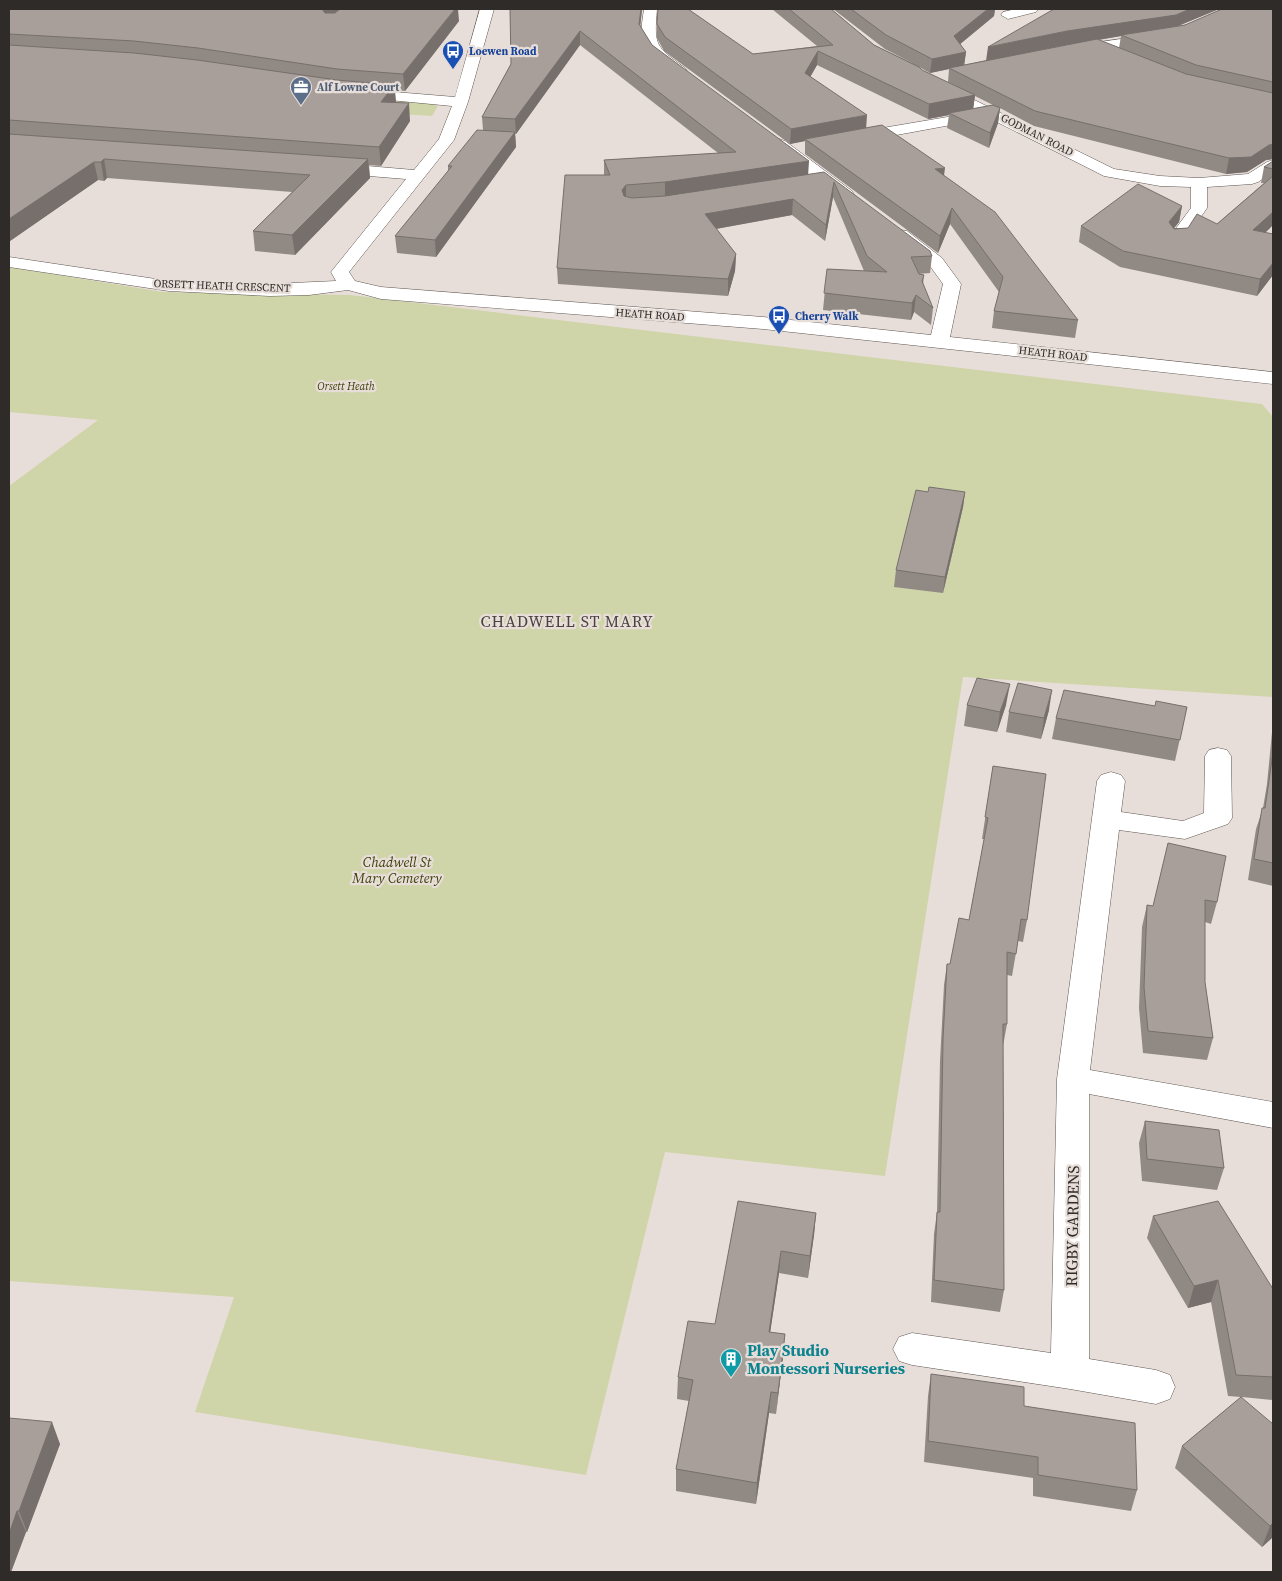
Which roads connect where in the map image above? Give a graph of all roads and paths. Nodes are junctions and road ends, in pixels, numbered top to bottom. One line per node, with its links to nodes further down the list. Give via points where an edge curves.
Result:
1 (487, 9): 10 (street)
2 (650, 9): 8 (street, via 648,38 658,54)
3 (1170, 36): 4 (street)
4 (1094, 46): 5 (street); 6 (street)
5 (1056, 53)
6 (1125, 57)
7 (953, 75): 11 (street, GODMAN ROAD, via 926,80)
8 (696, 83)
9 (348, 92): 10 (street)
10 (461, 102): 18 (street, via 446,140)
11 (995, 113): 13 (street); 20 (street, GODMAN ROAD, via 1110,172 1160,181)
12 (765, 134): 15 (street)
13 (834, 142)
14 (806, 147): 15 (street)
15 (787, 150): 19 (street)
16 (1273, 165): 20 (street, GODMAN ROAD, via 1252,179)
17 (312, 167): 18 (street)
18 (419, 175): 26 (street, via 340,272)
19 (828, 181): 21 (street); 22 (street)
20 (1199, 183): 24 (street, via 1199,208)
21 (809, 184)
22 (859, 204)
23 (890, 227): 27 (street, via 936,262 952,284)
24 (1177, 239)
25 (9, 262): 26 (street, ORSETT HEATH CRESCENT, via 169,286 270,290)
26 (348, 285): 27 (street, HEATH ROAD, via 381,293 762,323)
27 (939, 342): 28 (street, HEATH ROAD)
28 (1273, 378)
29 (1218, 756): 31 (street, via 1218,818 1185,830)
30 (1111, 782): 31 (street, RIGBY GARDENS)
31 (1108, 819): 32 (street, RIGBY GARDENS)
32 (1073, 1079): 33 (street); 35 (street, RIGBY GARDENS)
33 (1273, 1115)
34 (912, 1350): 35 (street)
35 (1070, 1372): 36 (street)
36 (1156, 1387)

